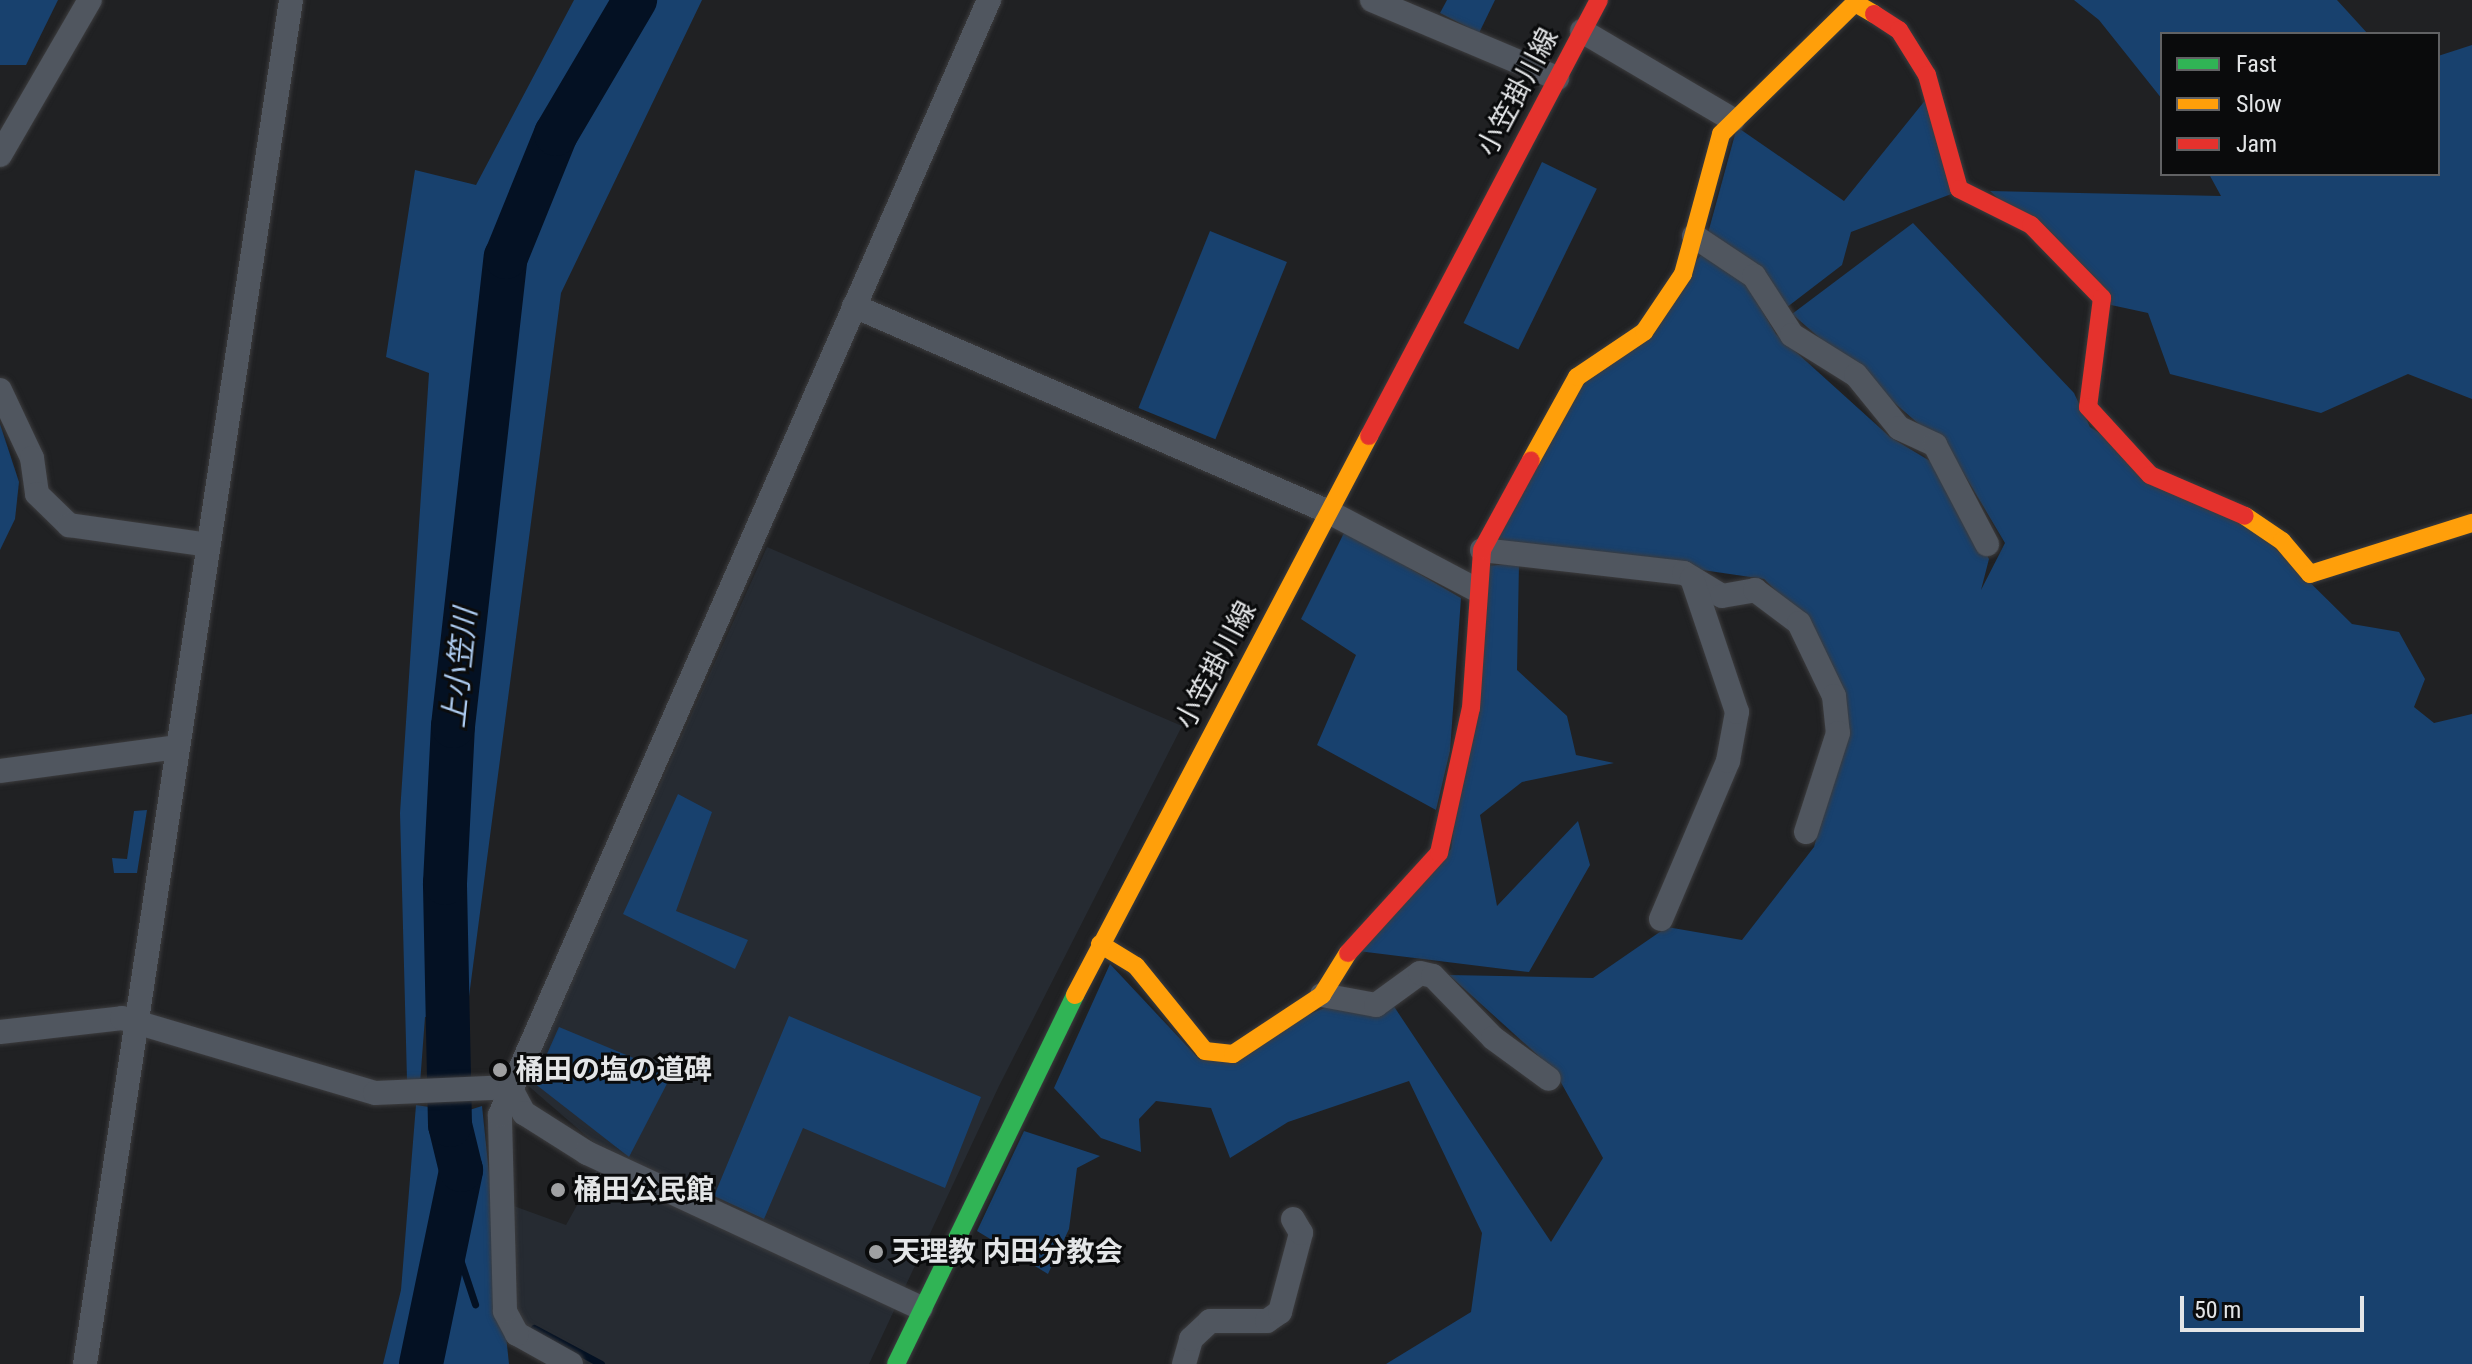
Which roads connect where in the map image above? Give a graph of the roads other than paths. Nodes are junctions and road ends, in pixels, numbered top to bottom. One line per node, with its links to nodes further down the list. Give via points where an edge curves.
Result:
1 (90, 0): 10 (street)
2 (291, 0): 17 (street)
3 (989, 0): 12 (street)
4 (1372, 0): 6 (street)
5 (1599, 0): 7 (street, 小笠掛川線)
6 (1428, 10): 8 (street)
7 (1582, 31): 8 (street, 小笠掛川線); 9 (street)
8 (1557, 78): 14 (street, 小笠掛川線)
9 (1733, 120): 11 (street, via 1721,134); 15 (street, via 1855,3 1870,9 1899,30 1927,75 1959,189 2031,225 2102,298 2088,407 2150,475 2239,512 2282,541 2310,574)
10 (0, 155)
11 (1694, 236): 16 (street, via 1754,276 1792,335 1856,375 1899,428 1935,445); 18 (street, via 1683,274 1644,332 1577,377)
12 (854, 306): 14 (street); 30 (street)
13 (0, 390): 17 (street, via 32,458 37,494 69,525)
14 (1329, 512): 20 (street); 25 (street, 小笠掛川線)
15 (2472, 523)
16 (1987, 544)
17 (209, 545): 21 (street)
18 (1482, 550): 19 (street); 20 (street)
19 (1692, 578): 23 (street, via 1722,596 1755,590 1799,623 1834,696 1832,768); 24 (street, via 1737,712 1728,761)
20 (1475, 589): 26 (street, via 1471,708 1449,832 1429,865 1357,938)
21 (177, 747): 22 (street); 27 (street)
22 (0, 771)
23 (1806, 832)
24 (1661, 919)
25 (1100, 944): 26 (street, via 1136,966 1205,1051 1218,1057 1288,1023); 32 (street, 小笠掛川線)
26 (1322, 995): 29 (street, via 1376,1005 1420,973 1433,976 1493,1038)
27 (136, 1024): 28 (street, via 122,1018); 30 (street, via 375,1093); 33 (street)
28 (0, 1032)
29 (1549, 1079)
30 (499, 1088): 32 (street, via 524,1113 587,1153); 34 (street, via 505,1311 517,1334)
31 (1293, 1219): 36 (street, via 1301,1233 1280,1312 1267,1321 1210,1321 1191,1339)
32 (921, 1308): 35 (street, 小笠掛川線)
33 (85, 1364)
34 (571, 1364)
35 (896, 1364)
36 (1184, 1364)

